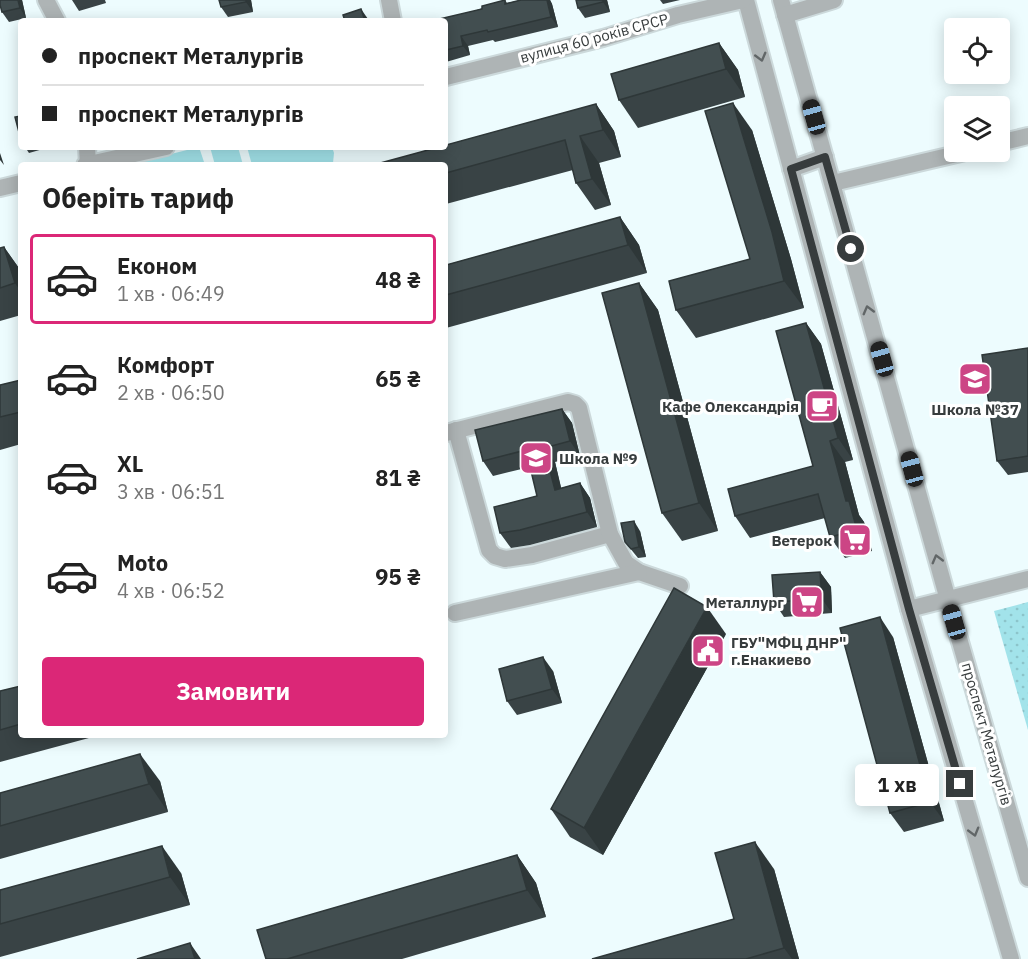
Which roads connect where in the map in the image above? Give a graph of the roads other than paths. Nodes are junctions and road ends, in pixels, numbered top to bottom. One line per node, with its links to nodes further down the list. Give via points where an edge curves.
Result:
1 (46, 0): 6 (street)
2 (389, 0): 7 (street)
3 (745, 0): 8 (street, вулиця 60 років СРСР); 15 (street, one-way to 15)
4 (834, 0): 5 (street)
5 (783, 7): 12 (street, проспект Металургів)
6 (55, 18)
7 (392, 18)
8 (448, 77)
9 (1028, 136): 10 (street)
10 (1010, 140)
11 (154, 150): 14 (street, via 109,161)
12 (825, 157): 15 (street); 16 (street, проспект Металургів)
13 (944, 157): 16 (street)
14 (87, 159)
15 (791, 169): 25 (street)
16 (833, 183): 24 (street, проспект Металургів, one-way to 16)
17 (18, 184): 18 (street)
18 (0, 188)
19 (451, 431): 20 (street, via 489,550 495,556 505,559 532,555); 20 (street, via 568,402 575,404)
20 (610, 534): 21 (street, via 626,563)
21 (639, 572): 23 (street); 26 (street)
22 (1028, 579): 24 (street)
23 (680, 586)
24 (948, 600): 25 (street); 27 (street, проспект Металургів)
25 (909, 609): 28 (street, one-way to 28)
26 (455, 613)
27 (1028, 878)
28 (1011, 959)

